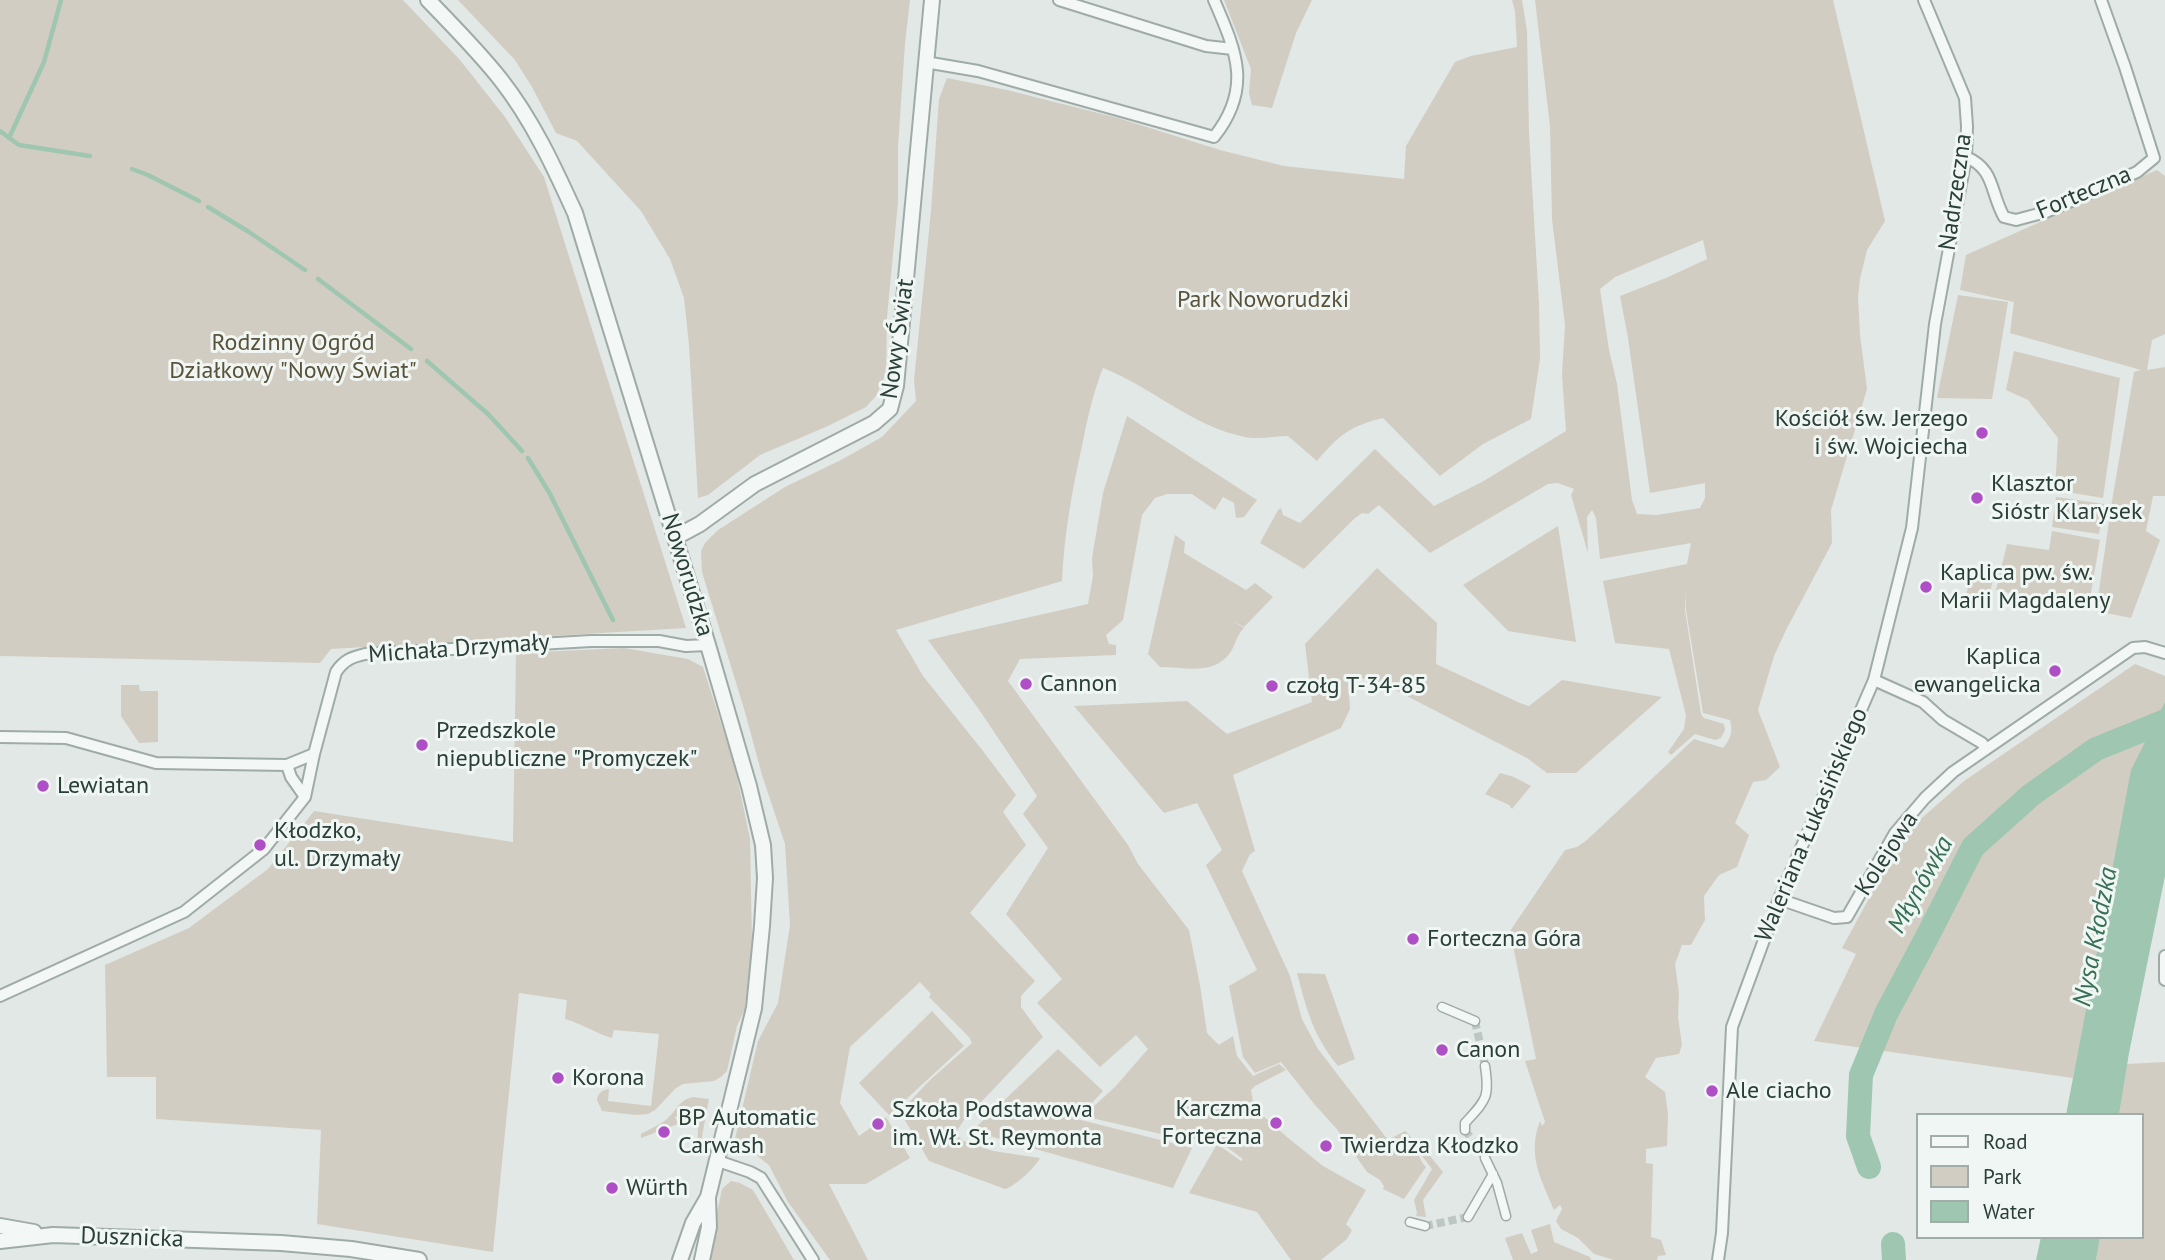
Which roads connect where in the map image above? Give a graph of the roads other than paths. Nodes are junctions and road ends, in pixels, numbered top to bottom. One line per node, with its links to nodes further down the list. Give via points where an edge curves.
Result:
1 (428, 0): 11 (street, Noworudzka, via 501,79 557,172 582,234)
2 (932, 0): 8 (street, Nowy Świat)
3 (1059, 0): 7 (street, via 1206,46)
4 (1214, 0): 7 (street)
5 (1924, 0): 9 (street, Nadrzeczna, via 1965,98)
6 (2101, 0): 9 (street, Forteczna, via 2154,158 2137,172 2017,220 2004,217 1985,169)
7 (1234, 49): 8 (street, via 1237,86 1229,115 1214,137 990,74)
8 (925, 62): 11 (street, Nowy Świat, via 905,298 890,409 858,433 755,484)
9 (1966, 157): 10 (street, Nadrzeczna)
10 (1927, 392): 14 (street, Waleriana Łukasińskiego, via 1912,528)
11 (676, 537): 12 (street, Noworudzka)
12 (708, 645): 17 (street, Michała Drzymały, via 591,641 351,657 336,672); 29 (street, Noworudzka, via 749,786 763,845 765,878 754,1009)
13 (2165, 653): 16 (street, Kolejowa, via 2133,648)
14 (1874, 680): 16 (street, via 1923,702); 20 (street, Waleriana Łukasińskiego)
15 (0, 737): 18 (street, via 66,738 156,763)
16 (1986, 750): 20 (street, Kolejowa, via 1953,772 1895,833 1847,917 1834,918)
17 (314, 754): 18 (street); 19 (street, Michała Drzymały)
18 (287, 765): 19 (street)
19 (305, 797): 23 (street, Michała Drzymały, via 264,849 184,912)
20 (1779, 898): 43 (street, Waleriana Łukasińskiego, via 1731,1027)
21 (2165, 956): 22 (street)
22 (2165, 980)
23 (2, 994)
24 (1442, 1007): 25 (street)
25 (1475, 1021)
26 (1485, 1066): 27 (street, via 1489,1091 1465,1123)
27 (1465, 1130)
28 (1486, 1158): 30 (street)
29 (718, 1161): 31 (street, Noworudzka); 42 (street, via 761,1178)
30 (1493, 1174): 32 (street); 33 (street)
31 (708, 1197): 40 (street, Noworudzka); 41 (street, Noworudzka, via 709,1227)
32 (1506, 1216)
33 (1468, 1217)
34 (1410, 1223): 36 (street)
35 (0, 1226): 37 (street, Dusznicka)
36 (1426, 1226)
37 (53, 1235): 38 (street, Dusznicka); 39 (street, Dusznicka, via 281,1243)
38 (0, 1241)
39 (419, 1260)
40 (680, 1260)
41 (702, 1260)
42 (813, 1260)
43 (1718, 1260)

